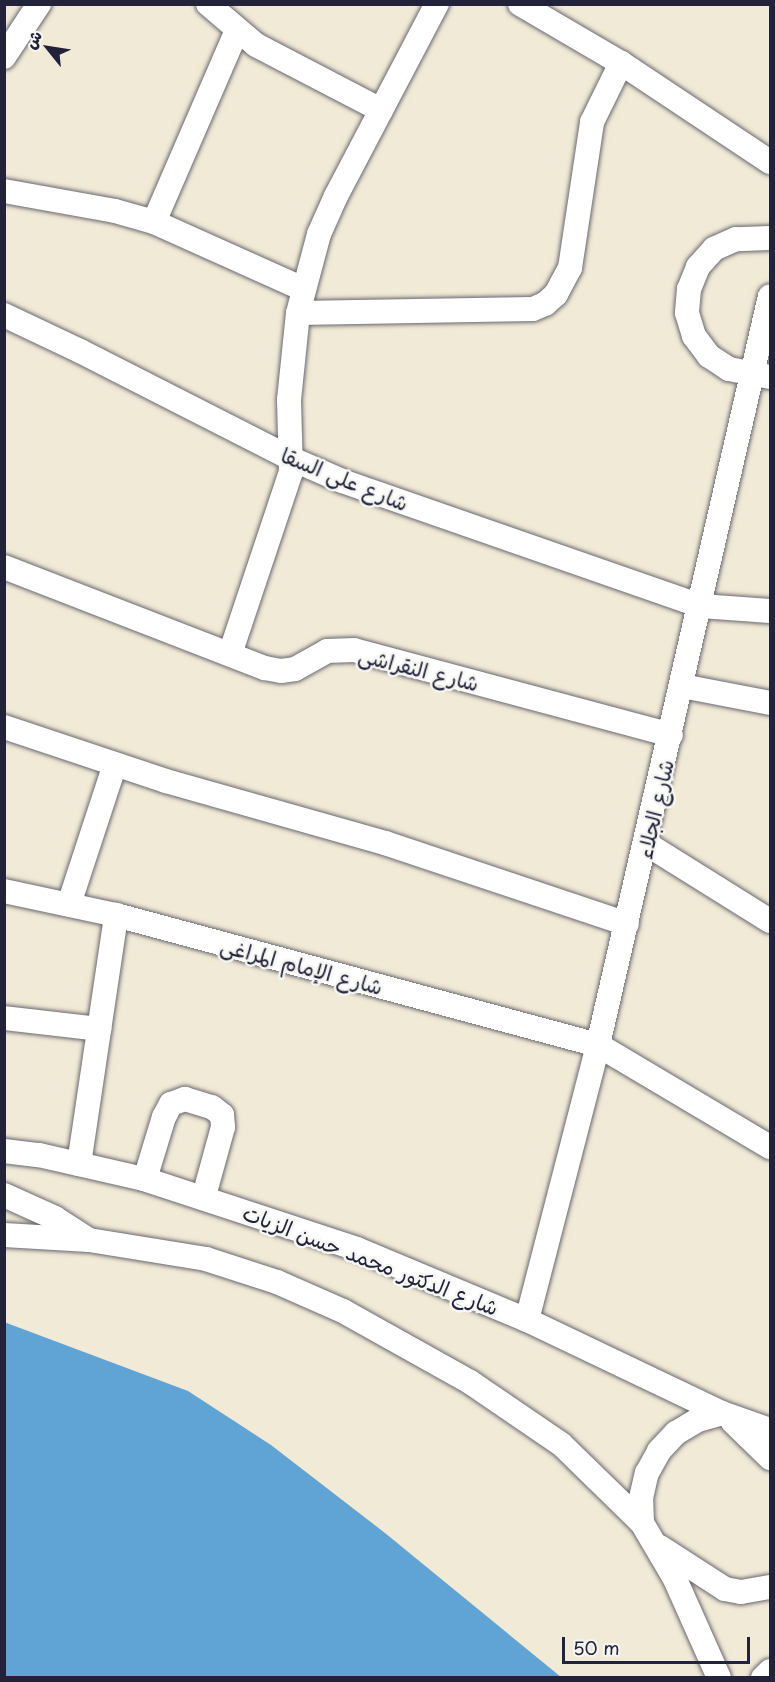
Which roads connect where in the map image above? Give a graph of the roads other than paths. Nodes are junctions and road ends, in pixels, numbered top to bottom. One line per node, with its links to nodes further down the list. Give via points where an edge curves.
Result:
1 (39, 4): 6 (street)
2 (208, 4): 5 (street)
3 (437, 4): 8 (street)
4 (520, 4): 7 (street)
5 (237, 30): 8 (street, via 256,45); 11 (street)
6 (9, 41)
7 (621, 63): 9 (street); 15 (street, via 592,122 570,268 556,294 545,304 533,309)
8 (381, 110): 13 (street, via 319,234)
9 (771, 162)
10 (4, 191): 11 (street)
11 (154, 222): 13 (street)
12 (771, 238): 17 (street, via 736,238 714,249 698,267 688,289 687,313 709,356 729,369)
13 (303, 289): 15 (street)
14 (771, 296): 17 (street, شارع الجلاء)
15 (298, 313): 18 (street, via 289,400)
16 (4, 315): 18 (street, شارع على السقا)
17 (762, 376): 20 (street, شارع الجلاء)
18 (292, 459): 20 (street, شارع على السقا, via 342,481); 22 (street, via 284,499)
19 (4, 567): 22 (street, شارع النقراشى)
20 (701, 606): 21 (street, شارع على السقا); 23 (street, شارع الجلاء)
21 (771, 611)
22 (230, 654): 26 (street, شارع النقراشى, via 281,671 296,669 327,651 354,650)
23 (682, 686): 24 (street); 26 (street, شارع الجلاء)
24 (771, 703)
25 (4, 727): 27 (street)
26 (671, 735): 28 (street, شارع الجلاء)
27 (115, 764): 30 (street); 33 (street, via 385,843)
28 (645, 843): 32 (street); 33 (street, شارع الجلاء)
29 (4, 891): 30 (street, شارع الإمام المراغى)
30 (69, 904): 31 (street, شارع الإمام المراغى)
31 (116, 915): 35 (street); 36 (street, شارع الإمام المراغى)
32 (771, 921)
33 (627, 924): 36 (street, شارع الجلاء)
34 (4, 1018): 35 (street)
35 (99, 1029): 39 (street)
36 (598, 1045): 37 (street, شارع الإمام المراغى); 45 (street, شارع الجلاء)
37 (771, 1147)
38 (4, 1151): 39 (street, شارع الدكتور محمد حسن الزيات)
39 (79, 1164): 40 (street, شارع الدكتور محمد حسن الزيات)
40 (145, 1179): 42 (street, شارع الدكتور محمد حسن الزيات); 42 (street, via 171,1104 185,1100 212,1107 222,1115 223,1127)
41 (4, 1195): 44 (street, via 55,1218)
42 (204, 1196): 45 (street, شارع الدكتور محمد حسن الزيات, via 357,1249)
43 (4, 1235): 44 (street)
44 (89, 1240): 49 (street, via 206,1259 277,1282 343,1311 515,1410 561,1444)
45 (527, 1320): 46 (street, شارع الدكتور محمد حسن الزيات)
46 (722, 1413): 47 (street); 48 (street); 49 (street, via 676,1433 659,1451 647,1473)
47 (771, 1430)
48 (771, 1458)
49 (642, 1523): 50 (street)
50 (655, 1544): 51 (street, via 725,1589 741,1592); 53 (street)
51 (771, 1587)
52 (771, 1671): 54 (street)
53 (719, 1677)
54 (763, 1677)

